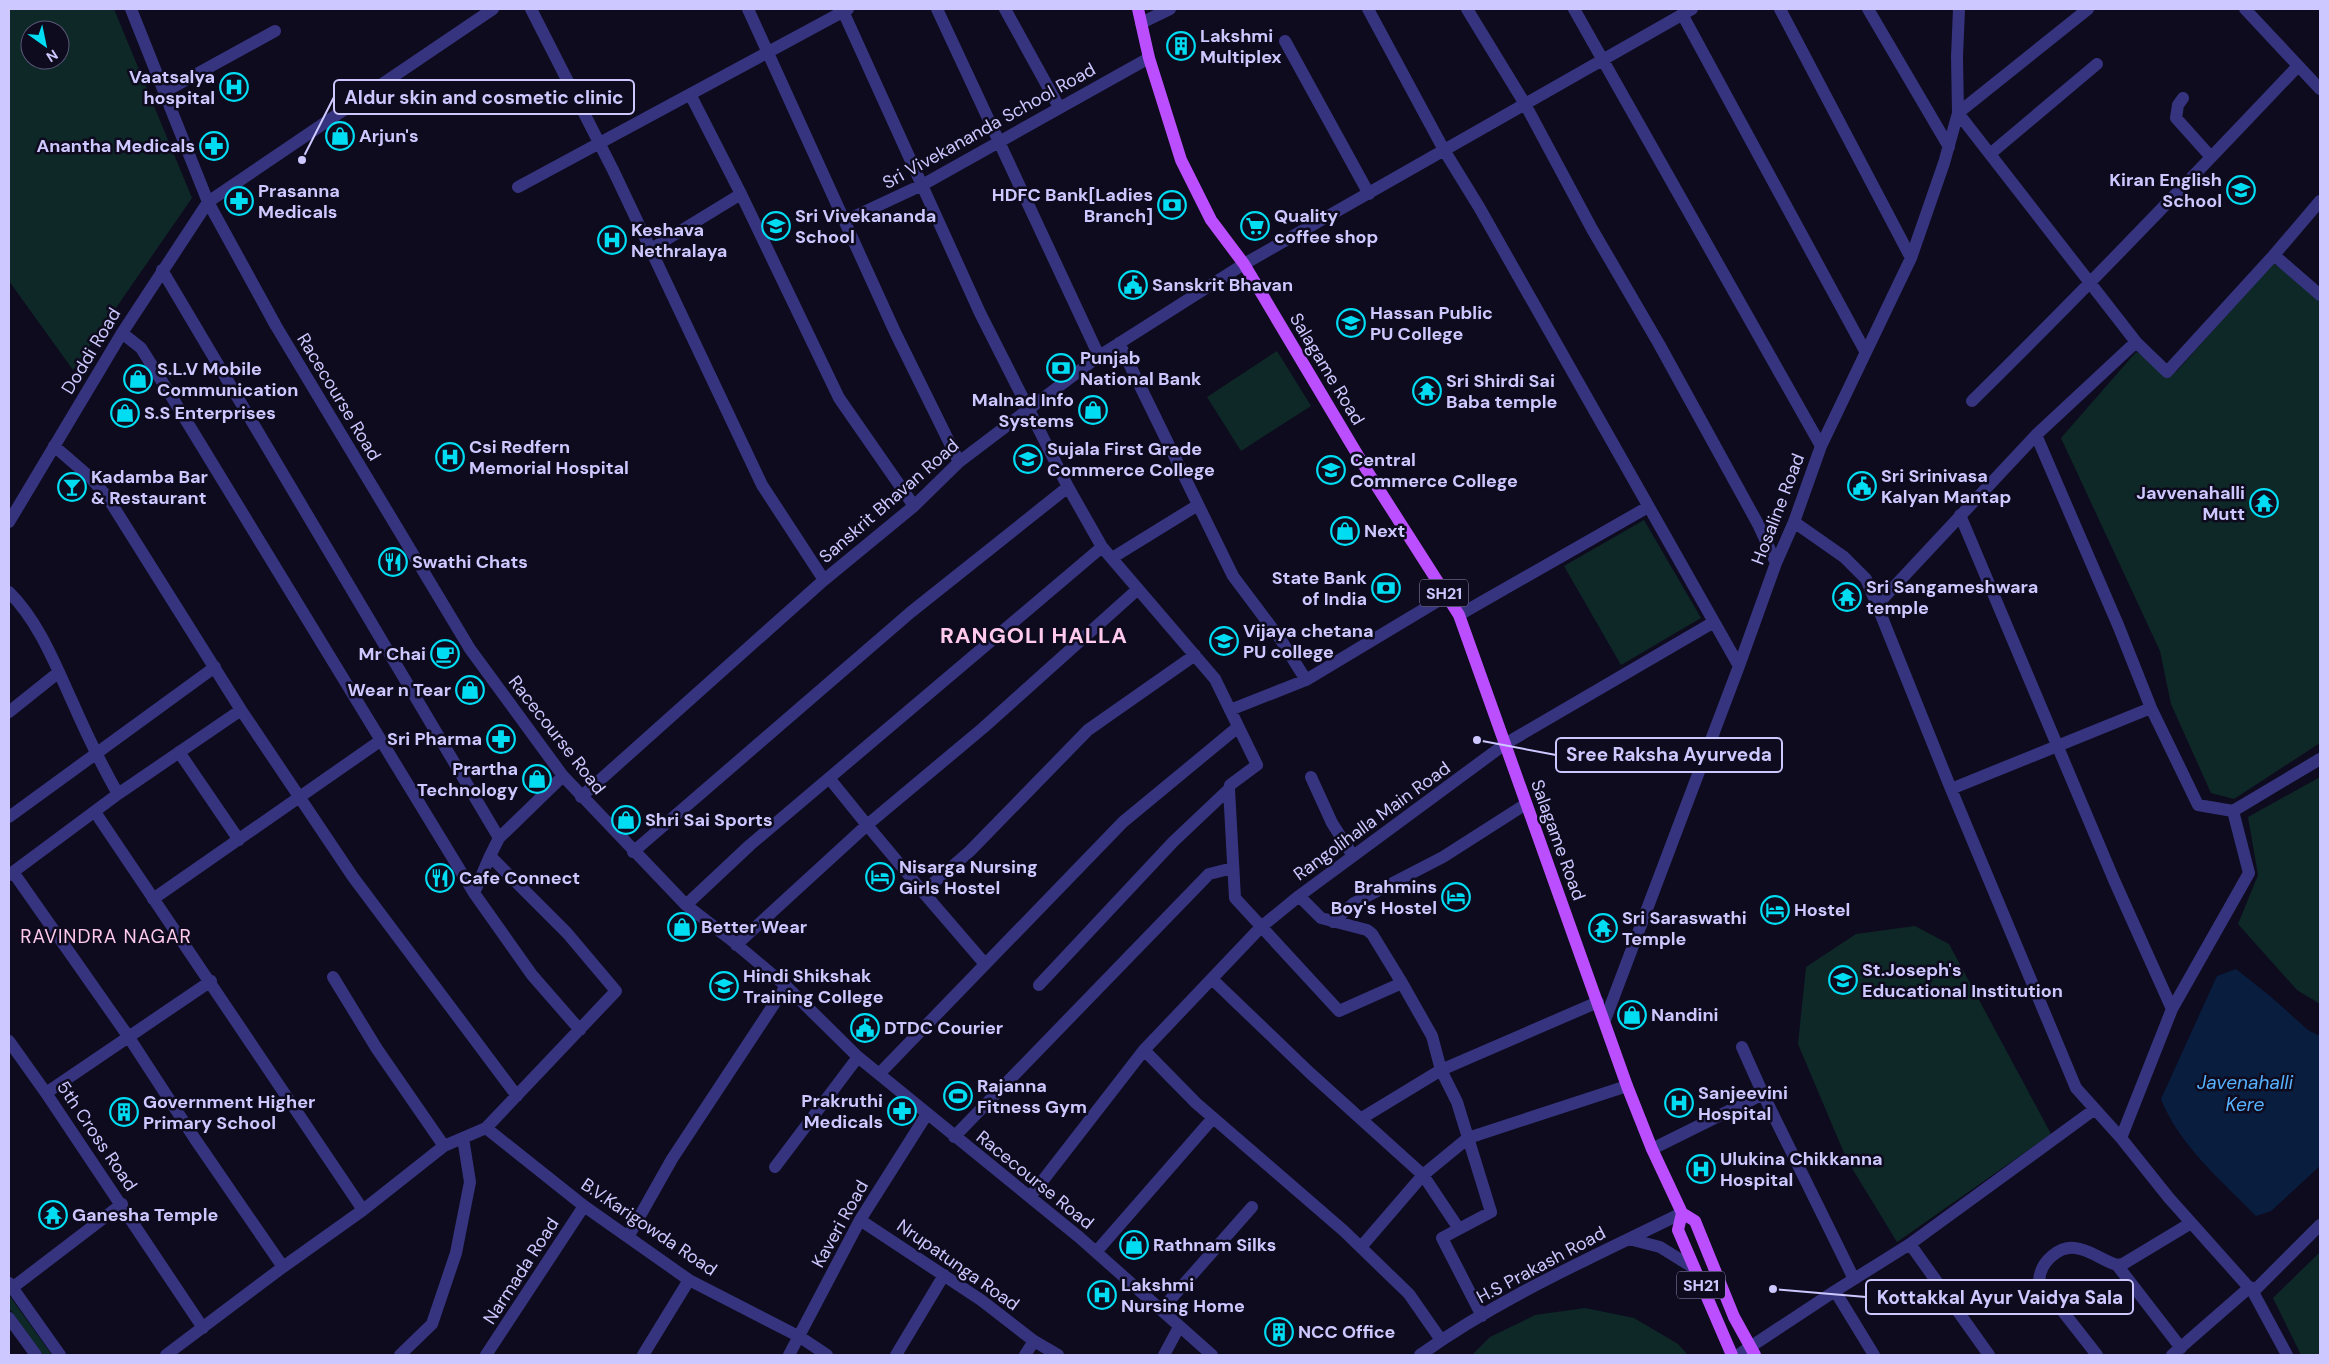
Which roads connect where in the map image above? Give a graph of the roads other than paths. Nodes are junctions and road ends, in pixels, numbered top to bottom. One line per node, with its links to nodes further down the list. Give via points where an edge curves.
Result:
1 (131, 9): 28 (street, Racecourse Road)
2 (493, 9): 45 (street)
3 (531, 9): 35 (street)
4 (748, 9): 22 (street)
5 (937, 9): 34 (street)
6 (1005, 9): 32 (street)
7 (1138, 9): 19 (main road, Salagame Road / SH21)
8 (1170, 9): 19 (street)
9 (1368, 9): 37 (street)
10 (1467, 9): 31 (street)
11 (1574, 9): 24 (street)
12 (1780, 9): 49 (street)
13 (1868, 9): 36 (street)
14 (1959, 9): 33 (street, Hosaline Road)
15 (2088, 9): 33 (street)
16 (2245, 9): 26 (street)
17 (845, 10): 22 (street); 40 (street)
18 (1681, 12): 24 (street, Sanskrit Bhavan Road); 57 (street)
19 (1141, 23): 23 (main road, Salagame Road / SH21)
20 (275, 31): 28 (street)
21 (1285, 41): 43 (street)
22 (767, 52): 29 (street); 46 (street)
23 (1149, 58): 32 (street, Sri Vivekananda School Road); 50 (main road, Salagame Road / SH21, via 1181,160 1211,220)
24 (1603, 60): 31 (street, Sanskrit Bhavan Road); 63 (street)
25 (2097, 64): 38 (street)
26 (2298, 66): 27 (street); 39 (street)
27 (2320, 89)
28 (164, 92): 45 (street, Racecourse Road)
29 (690, 94): 35 (street); 42 (street)
30 (2183, 98): 39 (street, via 2176,111 2177,120)
31 (1525, 104): 37 (street, Sanskrit Bhavan Road); 74 (street, via 1758,524)
32 (1059, 107): 34 (street, Sri Vivekananda School Road)
33 (1958, 112): 36 (street, Hosaline Road); 38 (street)
34 (998, 142): 40 (street, Sri Vivekananda School Road); 58 (street)
35 (600, 143): 41 (street); 47 (street)
36 (1949, 148): 49 (street, Hosaline Road)
37 (1444, 150): 43 (street, Sanskrit Bhavan Road); 68 (street)
38 (1990, 154): 52 (street)
39 (2211, 157): 52 (street)
40 (922, 185): 46 (street, Sri Vivekananda School Road); 60 (street, via 980,313)
41 (518, 187)
42 (741, 194): 47 (street); 66 (street, via 839,398)
43 (1369, 194): 50 (street, Sanskrit Bhavan Road)
44 (2320, 201): 48 (street)
45 (208, 202): 51 (street, Doddi Road); 98 (street, Racecourse Road, via 276,326 470,649)
46 (845, 221): 64 (street)
47 (651, 249): 75 (street, via 762,485)
48 (2274, 255): 53 (street); 55 (street, via 2167,372)
49 (1911, 258): 57 (street, Hosaline Road)
50 (1244, 264): 56 (street, Sanskrit Bhavan Road); 78 (main road, Salagame Road / SH21)
51 (162, 270): 54 (street, Doddi Road); 111 (street)
52 (2091, 284): 55 (street); 59 (street)
53 (2320, 295)
54 (122, 333): 62 (street, Doddi Road); 92 (street, via 141,348 169,392)
55 (2136, 342): 61 (street)
56 (1119, 343): 58 (street, Sanskrit Bhavan Road); 67 (street)
57 (1865, 351): 63 (street, Hosaline Road)
58 (1099, 356): 60 (street, Sanskrit Bhavan Road)
59 (1972, 401)
60 (1029, 409): 64 (street, Sanskrit Bhavan Road); 65 (street)
61 (2036, 435): 69 (street); 87 (street)
62 (54, 446): 70 (street, Doddi Road); 84 (street, via 91,478 108,498)
63 (1821, 446): 71 (street, Hosaline Road)
64 (959, 462): 66 (street, Sanskrit Bhavan Road)
65 (1068, 487): 72 (street); 113 (street, via 912,612)
66 (914, 506): 75 (street, Sanskrit Bhavan Road)
67 (1198, 506): 73 (street); 86 (street, via 1233,576 1281,640)
68 (1648, 507): 80 (street); 81 (street)
69 (1960, 515): 79 (street); 94 (street)
70 (9, 522)
71 (1794, 522): 74 (street, Hosaline Road); 79 (street, via 1844,557 1866,579)
72 (1102, 547): 73 (street); 100 (street)
73 (1112, 558): 76 (street)
74 (1776, 563): 83 (street, Hosaline Road)
75 (824, 580): 104 (street, Sanskrit Bhavan Road)
76 (1138, 589): 82 (street); 110 (street, via 983,728)
77 (9, 592): 85 (street, via 21,604 44,641)
78 (1446, 596): 80 (main road, Salagame Road / SH21); 86 (street)
79 (1877, 604): 102 (street)
80 (1459, 615): 93 (main road, Salagame Road / SH21)
81 (1714, 622): 83 (street); 93 (street, Rangolihalla Main Road)
82 (1195, 655): 89 (street, via 1216,679); 118 (street, via 1088,730 970,852)
83 (1739, 666): 135 (street, Hosaline Road)
84 (215, 667): 88 (street); 96 (street)
85 (58, 672): 90 (street); 96 (street)
86 (1306, 680): 89 (street)
87 (2151, 708): 94 (street); 107 (street, via 2198,805)
88 (241, 710): 95 (street); 105 (street)
89 (1230, 710): 91 (street)
90 (9, 712)
91 (1238, 727): 101 (street, via 1257,765); 126 (street, via 1123,822)
92 (380, 741): 105 (street); 119 (street)
93 (1505, 744): 106 (main road, Salagame Road / SH21); 115 (street, Rangolihalla Main Road)
94 (2058, 745): 102 (street); 134 (street)
95 (179, 752): 103 (street); 112 (street)
96 (96, 754): 103 (street); 109 (street)
97 (2320, 760): 107 (street)
98 (562, 776): 104 (street, Racecourse Road); 111 (street)
99 (1312, 777): 115 (street, via 1332,823)
100 (829, 778): 110 (street); 122 (street)
101 (1229, 789): 116 (street); 131 (street, via 1173,842)
102 (1951, 789): 148 (street, via 2076,1088)
103 (118, 794): 108 (street)
104 (581, 797): 113 (street, Racecourse Road)
105 (300, 798): 112 (street); 147 (street, via 353,877)
106 (1526, 804): 123 (street, via 1443,857 1354,903); 133 (main road, Salagame Road / SH21)
107 (2233, 811): 134 (street, via 2249,873)
108 (94, 812): 117 (street); 121 (street)
109 (9, 817)
110 (867, 825): 118 (street); 125 (street)
111 (498, 838): 114 (street)
112 (239, 840): 121 (street)
113 (633, 852): 122 (street, Racecourse Road)
114 (490, 856): 119 (street); 136 (street, via 567,933 616,991)
115 (1353, 856): 120 (street, Rangolihalla Main Road)
116 (1234, 868): 124 (street, via 1235,898); 153 (street, via 1209,874)
117 (11, 874): 137 (street)
118 (923, 892): 126 (street)
119 (474, 893): 136 (street, via 532,975)
120 (1299, 896): 123 (street, via 1321,918); 124 (street, Rangolihalla Main Road)
121 (153, 899): 129 (street)
122 (686, 905): 125 (street, Racecourse Road)
123 (1333, 922): 130 (street, via 1372,934)
124 (1261, 927): 128 (street, Rangolihalla Main Road); 130 (street, via 1339,1011)
125 (736, 944): 132 (street, Racecourse Road)
126 (985, 964): 143 (street)
127 (333, 977): 157 (street, via 377,1049)
128 (1212, 979): 140 (street, Rangolihalla Main Road); 151 (street)
129 (211, 981): 137 (street); 165 (street)
130 (1402, 983): 142 (street, via 1432,1036)
131 (1040, 985)
132 (786, 986): 141 (street, Racecourse Road); 171 (street, via 672,1159)
133 (1598, 1002): 135 (main road, Salagame Road / SH21); 142 (street)
134 (2172, 1009): 156 (street)
135 (1605, 1020): 144 (main road, Salagame Road / SH21)
136 (580, 1030): 147 (street)
137 (128, 1036): 145 (street); 177 (street)
138 (9, 1041): 145 (street, 5th Cross Road)
139 (1742, 1046): 146 (street)
140 (1144, 1050): 150 (street); 161 (street, Rangolihalla Main Road)
141 (858, 1056): 143 (street, Racecourse Road); 159 (street)
142 (1441, 1070): 151 (street); 155 (street, via 1457,1102)
143 (879, 1074): 149 (street, Racecourse Road)
144 (1627, 1086): 155 (street); 158 (main road, Salagame Road / SH21)
145 (46, 1093): 162 (street, 5th Cross Road)
146 (1763, 1094): 158 (street); 180 (street)
147 (517, 1096): 152 (street)
148 (2095, 1109): 156 (street); 173 (street)
149 (927, 1114): 153 (street, Racecourse Road); 167 (street, Kaveri Road)
150 (1212, 1118): 174 (street); 175 (street)
151 (1362, 1118): 160 (street)
152 (486, 1128): 154 (street); 163 (street, B.V.Karigowda Road)
153 (954, 1137): 161 (street, Racecourse Road)
154 (463, 1138): 157 (street); 198 (street, via 470,1182 456,1253 432,1324)
155 (1468, 1138): 160 (street); 170 (street, via 1490,1212)
156 (2121, 1138): 168 (street)
157 (444, 1146): 165 (street)
158 (1652, 1149): 166 (main road, Salagame Road / SH21)
159 (775, 1167)
160 (1423, 1176): 170 (street); 174 (street)
161 (1030, 1197): 175 (street, Racecourse Road)
162 (122, 1204): 182 (street); 189 (street, 5th Cross Road)
163 (584, 1206): 171 (street, B.V.Karigowda Road); 199 (street, Narmada Road)
164 (1252, 1207): 185 (street)
165 (363, 1210): 177 (street)
166 (1682, 1213): 172 (street, H.S Prakash Road); 178 (main road, Salagame Road / SH21, via 1678,1230); 193 (main road, via 1695,1220 1734,1317)
167 (860, 1220): 179 (street, Nrupatunga Road); 190 (street, Kaveri Road)
168 (2191, 1223): 176 (street); 183 (street)
169 (2320, 1225): 183 (street)
170 (1459, 1229): 186 (street, via 1442,1238)
171 (628, 1237): 181 (street, B.V.Karigowda Road)
172 (1629, 1239): 178 (street, via 1660,1247); 186 (street, H.S Prakash Road)
173 (1910, 1244): 180 (street); 212 (street)
174 (1360, 1247): 192 (street, via 1409,1294)
175 (1096, 1252): 185 (street, Racecourse Road)
176 (2117, 1265): 194 (street); 213 (street, via 2070,1248 2048,1259 2039,1272 2043,1288)
177 (283, 1267): 189 (street)
178 (1694, 1268): 209 (main road, Salagame Road / SH21)
179 (944, 1275): 191 (street, Nrupatunga Road); 203 (street)
180 (1854, 1279): 184 (street)
181 (689, 1280): 190 (street, B.V.Karigowda Road); 200 (street)
182 (10, 1286): 196 (street)
183 (2251, 1290): 194 (street); 214 (street)
184 (1836, 1291): 193 (street); 211 (street)
185 (1161, 1310): 188 (street, Racecourse Road)
186 (1482, 1316): 192 (street, H.S Prakash Road)
187 (9, 1318): 195 (street)
188 (1179, 1327): 206 (street); 207 (street, Racecourse Road)
189 (203, 1328): 197 (street)
190 (800, 1337): 201 (street, Kaveri Road); 202 (street, B.V.Karigowda Road)
191 (1034, 1340): 204 (street); 205 (street, Nrupatunga Road)
192 (1441, 1340): 208 (street, H.S Prakash Road)
193 (1753, 1351): 210 (street)
194 (2176, 1352)
195 (36, 1355)
196 (60, 1355)
197 (166, 1355)
198 (400, 1355)
199 (486, 1355)
200 (643, 1355)
201 (789, 1355)
202 (827, 1355)
203 (896, 1355)
204 (1025, 1355)
205 (1058, 1355)
206 (1164, 1355)
207 (1212, 1355)
208 (1420, 1355)
209 (1732, 1355)
210 (1738, 1355)
211 (1874, 1355)
212 (1989, 1355)
213 (2097, 1355)
214 (2287, 1355)

